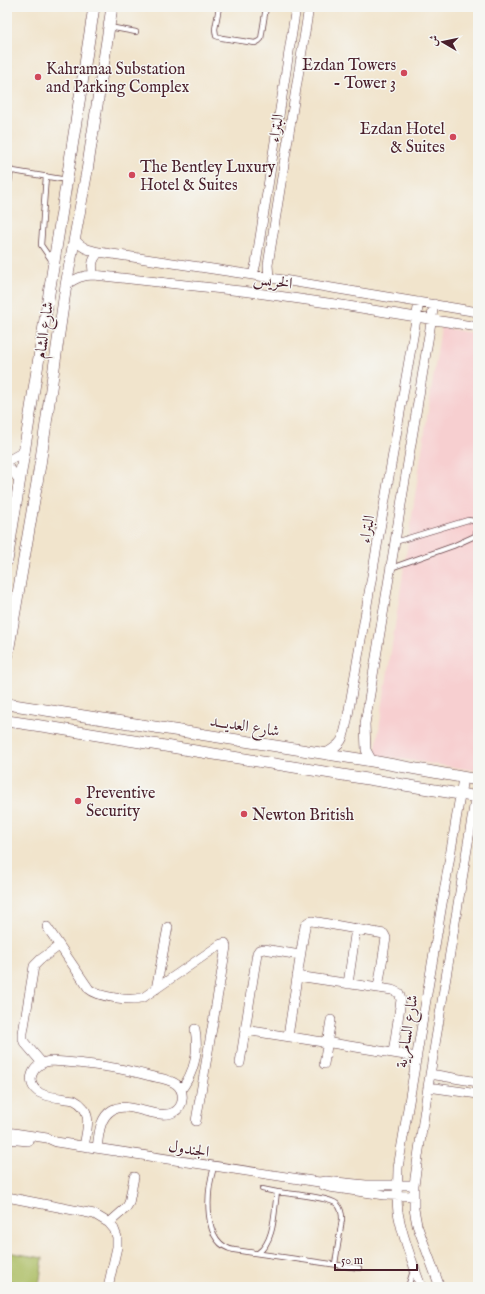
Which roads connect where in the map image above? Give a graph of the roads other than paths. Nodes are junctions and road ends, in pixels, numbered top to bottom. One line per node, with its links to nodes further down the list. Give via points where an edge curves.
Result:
1 (94, 7): 11 (street, شارع الشام)
2 (112, 7): 7 (street, شارع الشام)
3 (219, 7): 4 (lane, via 216,36 255,43 261,39)
4 (266, 7)
5 (296, 7): 17 (street, البتراء)
6 (309, 7): 18 (street, البتراء, via 268,265)
7 (109, 27): 8 (lane); 13 (street, شارع الشام)
8 (136, 32)
9 (9, 170): 10 (lane); 12 (lane)
10 (46, 176): 11 (lane); 15 (lane, via 41,245)
11 (67, 180): 15 (street, شارع الشام)
12 (9, 183)
13 (74, 239): 14 (street, الخريس, via 88,250); 19 (street, شارع الشام)
14 (100, 252): 16 (street, via 92,264); 17 (street, الخريس)
15 (54, 265): 26 (street, شارع الشام)
16 (94, 275): 19 (street, الخريس, via 77,277); 23 (street, الخريس, via 250,292)
17 (253, 275): 18 (street, الخريس)
18 (269, 278): 20 (street, الخريس)
19 (66, 284): 33 (street, شارع الشام, via 40,465)
20 (419, 302): 21 (street, الخريس); 23 (street, البتراء)
21 (434, 304): 22 (street, الخريس); 24 (street, البتراء)
22 (478, 312)
23 (417, 317): 24 (street, الخريس); 36 (street, البتراء, via 347,721 343,740)
24 (431, 319): 25 (street, الخريس); 30 (street, البتراء)
25 (478, 327)
26 (25, 451): 27 (street); 29 (street, شارع الشام)
27 (7, 461)
28 (7, 466): 29 (street)
29 (20, 481): 31 (street, شارع الشام)
30 (395, 542): 32 (street, البتراء); 32 (lane, via 468,520 474,520 478,527 475,536)
31 (7, 561)
32 (391, 568): 37 (street, البتراء, via 365,724 366,750)
33 (7, 658)
34 (7, 704): 36 (street, شارع العديـــد)
35 (7, 721): 40 (street, شارع العديـــد)
36 (326, 753): 37 (street, شارع العديـــد)
37 (372, 761): 38 (street, شارع العديـــد)
38 (463, 778): 39 (street, شارع العديـــد); 40 (street, شارع السامرية)
39 (478, 781): 41 (street, شارع السامرية)
40 (460, 794): 41 (street, شارع العديـــد); 57 (street, شارع السامرية)
41 (477, 797): 61 (street, شارع السامرية)
42 (47, 927): 45 (street)
43 (168, 927): 50 (street)
44 (356, 928): 46 (street, via 308,922); 48 (street); 49 (street, via 386,936)
45 (59, 946): 50 (street, via 93,992 136,999); 58 (street, via 34,966 23,1033 24,1042)
46 (300, 955): 47 (street); 53 (street, via 264,949 258,952)
47 (297, 976): 48 (street); 54 (street)
48 (348, 984): 49 (street)
49 (378, 988): 56 (street, via 397,992 401,998)
50 (156, 989): 66 (street, via 221,944 226,944)
51 (331, 1020): 55 (street)
52 (195, 1029): 64 (street, via 197,1047 194,1066)
53 (245, 1030): 54 (street); 59 (street)
54 (288, 1036): 55 (street)
55 (327, 1042): 56 (street); 60 (street)
56 (393, 1053): 57 (street)
57 (416, 1057): 75 (street, شارع السامرية)
58 (42, 1063): 64 (street, via 66,1062 124,1070 172,1082); 70 (street, via 35,1068 33,1086 43,1095 74,1100 83,1106 88,1120)
59 (240, 1063)
60 (324, 1064)
61 (430, 1074): 62 (street); 63 (street, شارع السامرية)
62 (478, 1082)
63 (428, 1087): 65 (street); 76 (street, شارع السامرية)
64 (181, 1090): 71 (street, via 182,1103 170,1114 124,1108 110,1111 103,1118)
65 (478, 1094)
66 (196, 1121)
67 (7, 1132): 69 (street, الجندول, via 47,1138)
68 (7, 1139): 69 (street, الجندول)
69 (56, 1142): 70 (street, الجندول)
70 (84, 1146): 71 (street, الجندول)
71 (97, 1148): 72 (street, الجندول)
72 (214, 1167): 74 (street, الجندول); 83 (lane, via 209,1202 214,1234 220,1243 229,1249)
73 (134, 1177): 82 (street, via 130,1203)
74 (319, 1182): 75 (street, الجندول); 79 (street, الجندول, via 329,1188)
75 (397, 1185): 76 (street, الجندول); 79 (street, شارع السامرية)
76 (414, 1185): 80 (street, شارع السامرية)
77 (262, 1189): 78 (lane)
78 (277, 1192): 83 (lane, via 270,1239); 84 (lane, via 328,1200 340,1207 342,1219)
79 (397, 1196): 80 (street, الجندول); 85 (street, شارع السامرية, via 398,1212)
80 (414, 1196): 90 (street, شارع السامرية, via 417,1225)
81 (7, 1197): 82 (street, via 94,1214)
82 (109, 1223): 87 (street, via 117,1237 117,1247)
83 (258, 1253): 84 (lane)
84 (335, 1264): 86 (lane)
85 (414, 1267): 88 (lane); 89 (street, شارع السامرية)
86 (359, 1268)
87 (108, 1287)
88 (408, 1287)
89 (420, 1287)
90 (440, 1287)

